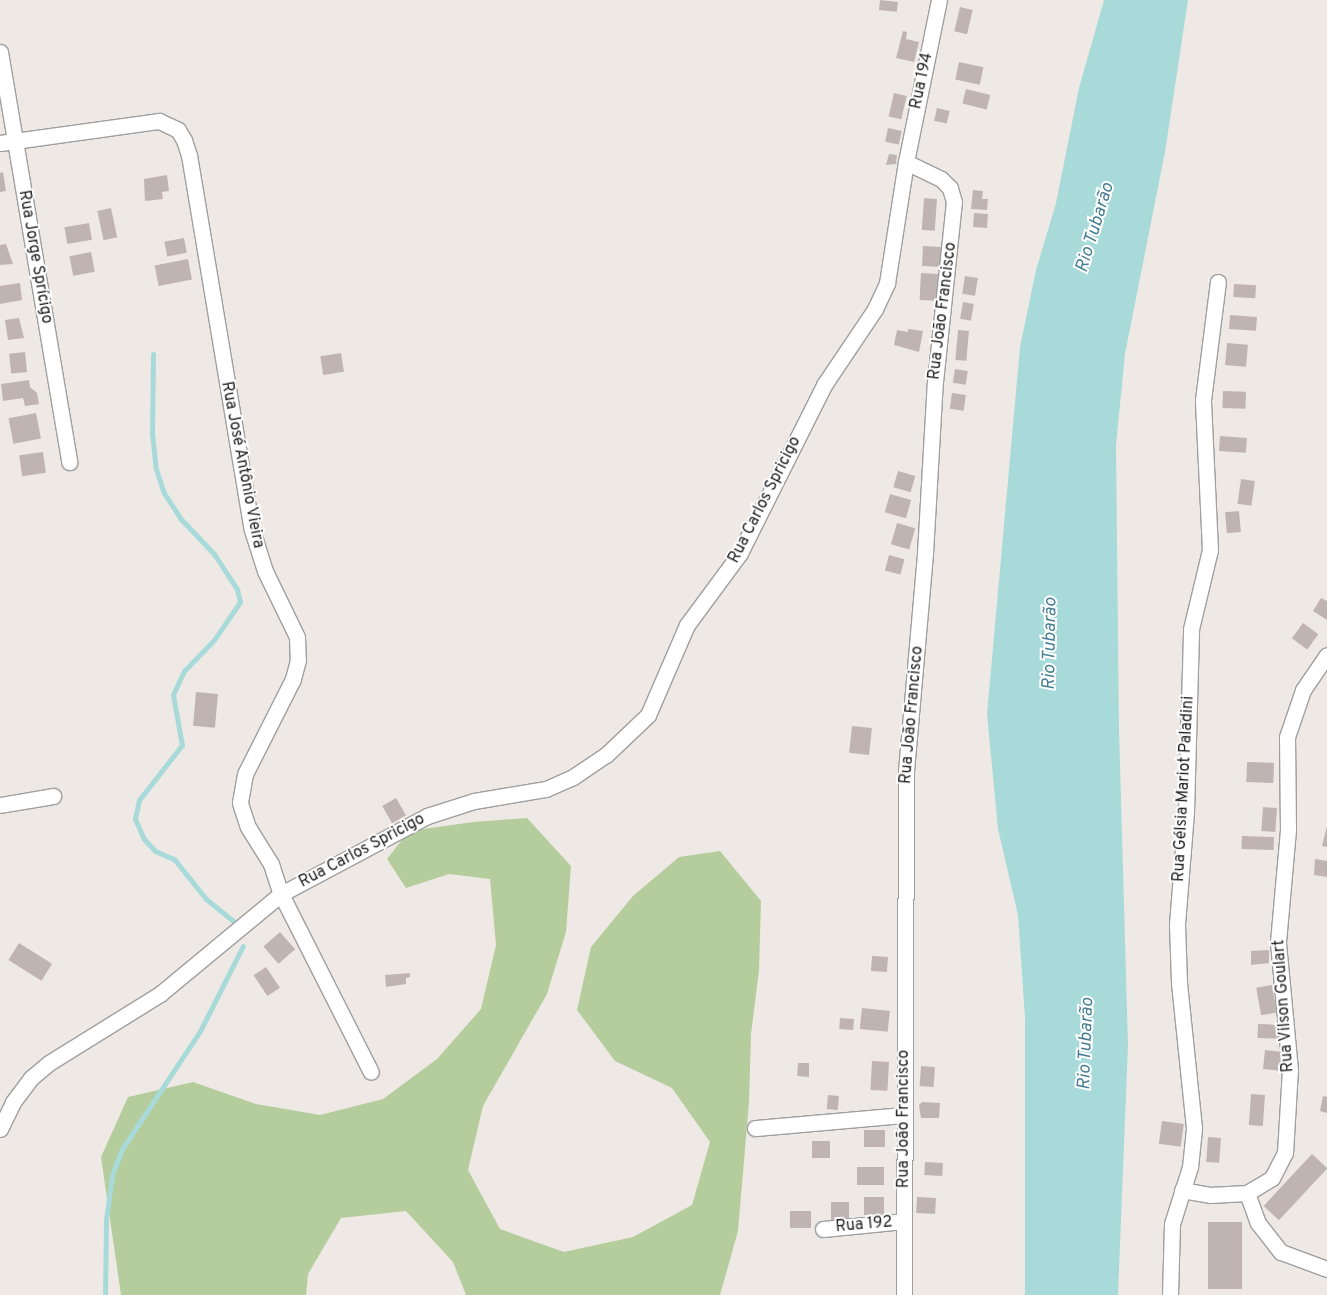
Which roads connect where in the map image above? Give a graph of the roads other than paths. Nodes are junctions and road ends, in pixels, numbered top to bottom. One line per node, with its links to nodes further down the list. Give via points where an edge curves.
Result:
1 (939, 0): 4 (street, Rua 194)
2 (0, 52): 3 (street, Rua Jorge Sprícigo)
3 (8, 142): 6 (street, Rua Jorge Sprícigo); 10 (street, Rua José Antônio Vieira, via 159,121 178,130 189,154 252,530 265,571 297,637 298,660 293,679 252,756 241,787 242,813 271,864)
4 (906, 162): 10 (street, Rua Carlos Spricigo, via 887,283 875,309 824,385 740,553 687,625 648,715 606,755 573,777 546,790 474,801 427,816); 12 (street, Rua João Francisco, via 941,179 950,188 954,202 935,382 926,545 906,771)
5 (1218, 282): 15 (street, Rua Gélsia Mariot Paladini, via 1203,400 1210,550 1191,630 1186,812 1177,924 1179,982 1194,1128 1193,1153)
6 (69, 462)
7 (1327, 655): 16 (street, Rua Vilson Goulart, via 1303,690 1294,712 1286,751 1288,830 1278,942 1289,1047 1289,1132 1280,1168 1263,1187)
8 (53, 796): 9 (street)
9 (0, 805)
10 (281, 894): 11 (street, Rua José Antônio Vieira); 14 (street, Rua Carlos Spricigo, via 160,994 49,1063 31,1078 12,1102)
11 (371, 1072)
12 (904, 1114): 13 (street); 17 (street, Rua João Francisco)
13 (755, 1128)
14 (0, 1129)
15 (1182, 1190): 16 (street, Rua Vilson Goulart, via 1210,1195); 21 (street, Rua Gélsia Mariot Paladini, via 1172,1224)
16 (1248, 1193): 19 (street, via 1258,1223 1281,1252)
17 (904, 1221): 18 (street, Rua 192); 20 (street, Rua João Francisco)
18 (824, 1229)
19 (1327, 1269)
20 (904, 1295)
21 (1170, 1295)

